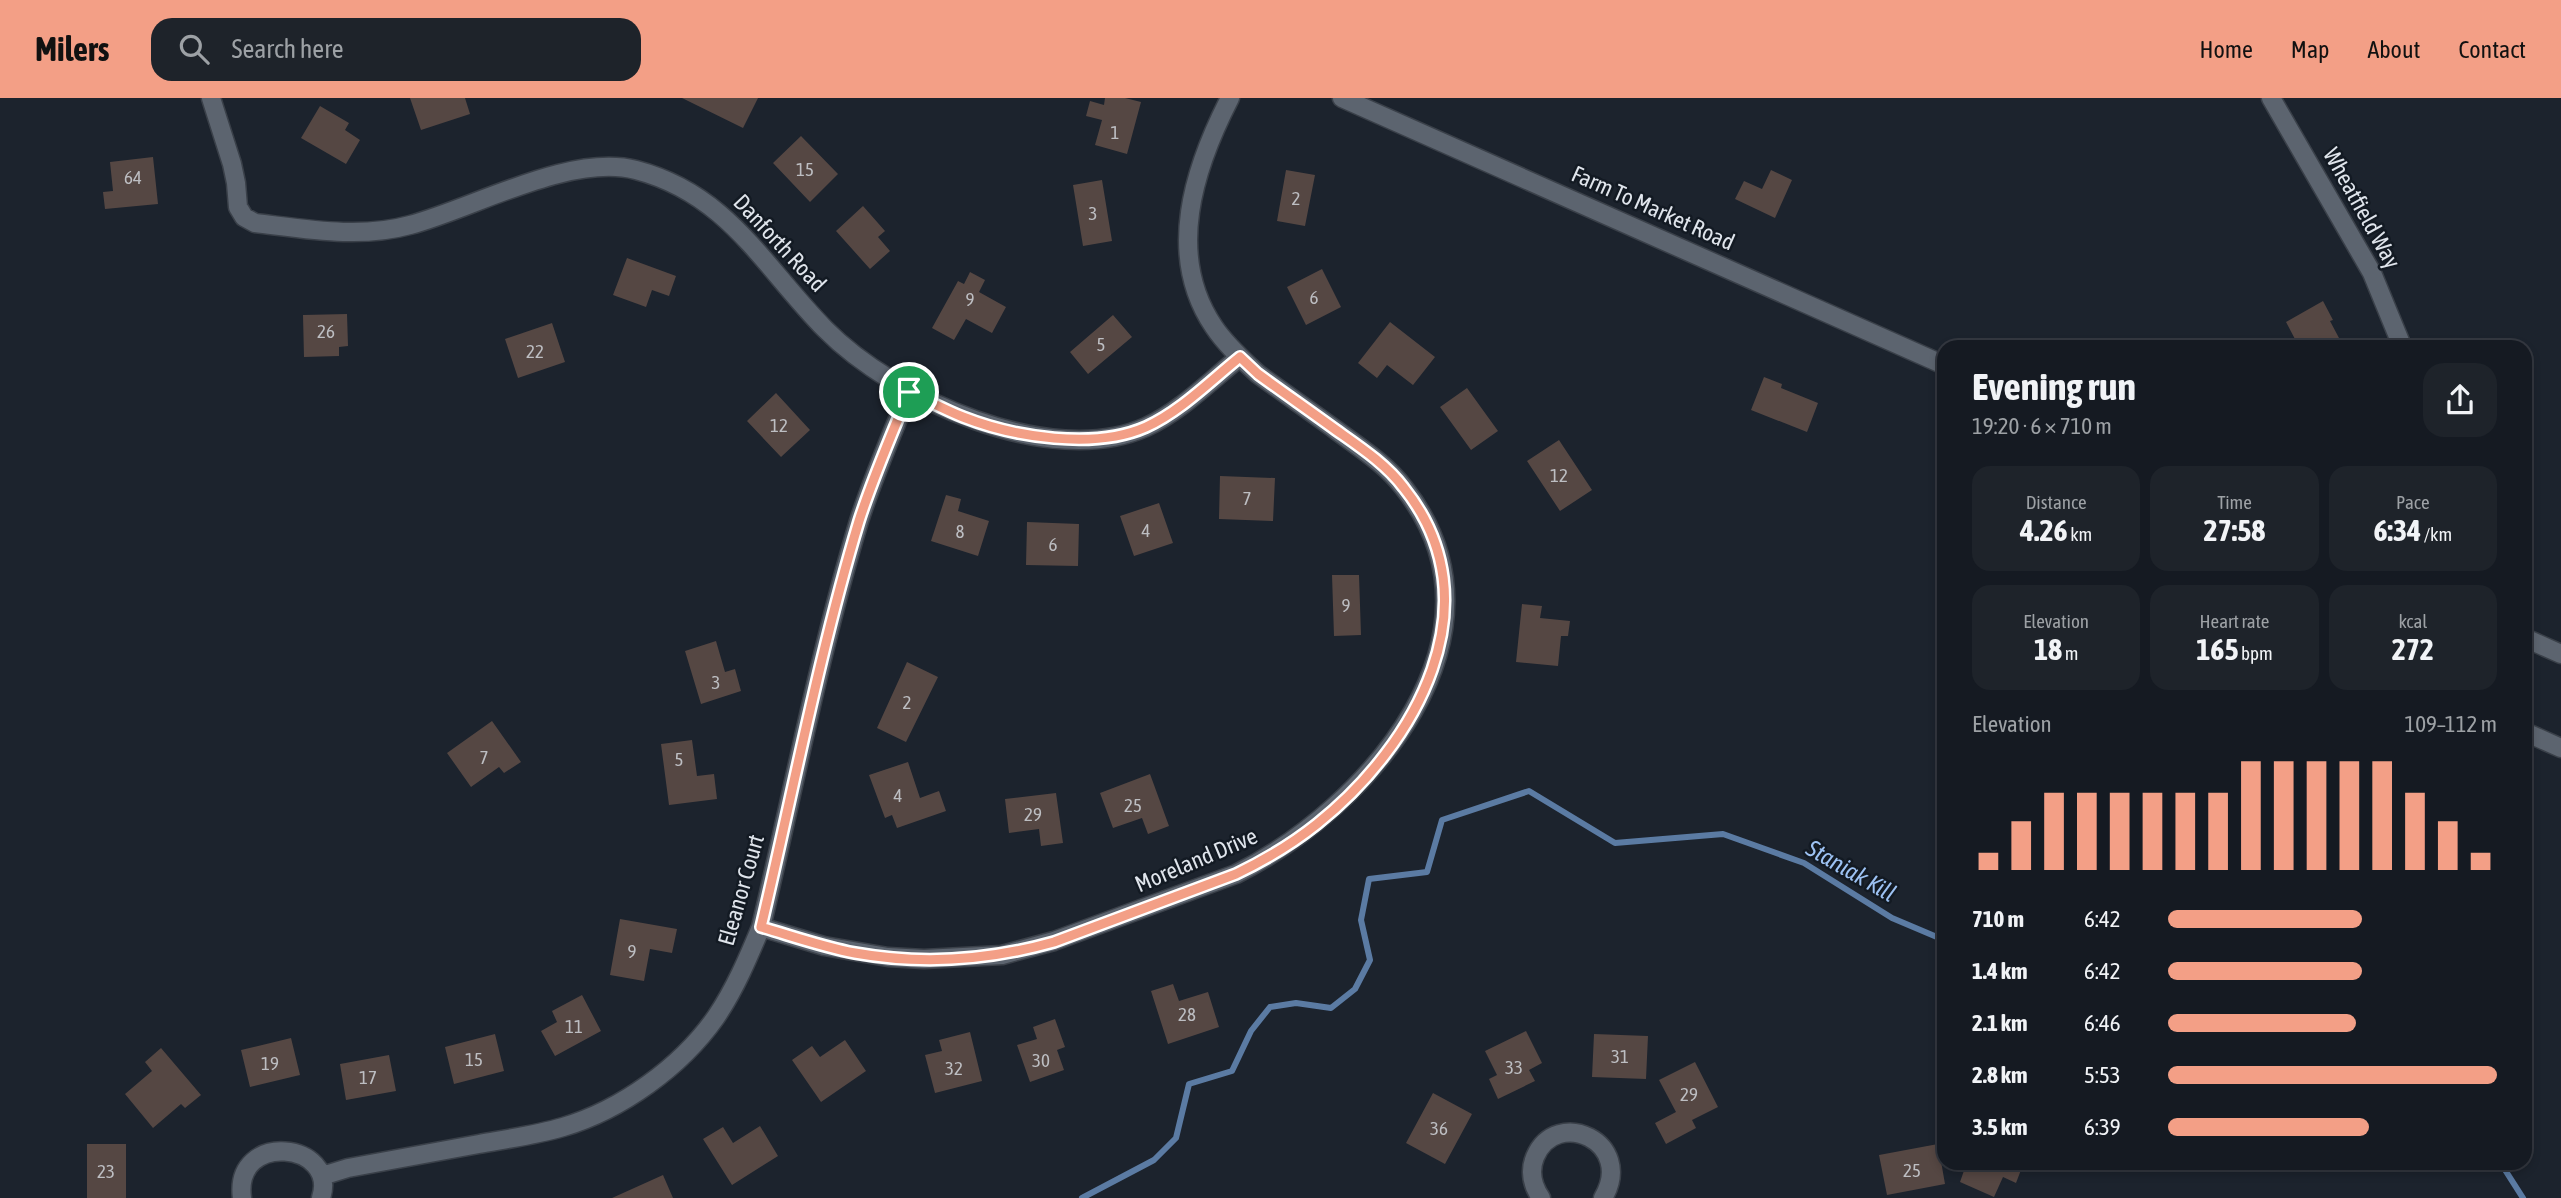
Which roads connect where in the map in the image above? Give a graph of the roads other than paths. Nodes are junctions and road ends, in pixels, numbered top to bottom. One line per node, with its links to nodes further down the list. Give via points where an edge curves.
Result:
1 (211, 98): 8 (street, Danforth Road, via 232,164 237,207 255,223 338,232 409,226 564,173 590,169 634,169 675,183 732,223 826,330 868,366)
2 (1230, 98): 6 (street, Moreland Drive, via 1193,190 1188,252 1203,307 1214,328)
3 (1342, 98): 7 (street, Farm To Market Road)
4 (2271, 98): 5 (street, Wheatfield Way, via 2372,273)
5 (2400, 340)
6 (1240, 357): 8 (street, Danforth Road, via 1170,413 1128,434 1103,438 1003,429); 13 (street, Moreland Drive, via 1383,465 1418,508 1434,541 1444,571 1443,637 1419,699 1386,753 1319,822 1264,860 1054,942 1025,950 924,960 824,946)
7 (1937, 362)
8 (909, 392): 13 (street, Eleanor Court, via 859,521)
9 (2532, 641): 10 (street)
10 (2561, 654)
11 (2532, 735): 12 (street)
12 (2561, 748)
13 (761, 927): 14 (street, Eleanor Court, via 743,971 716,1017 694,1044 630,1096 563,1127)
14 (322, 1176): 15 (street, via 312,1161 297,1153 268,1152 245,1172); 16 (street)
15 (242, 1198)
16 (321, 1198)
17 (1541, 1198): 18 (street, via 1532,1178 1537,1152 1556,1135 1569,1132 1594,1139 1604,1149 1612,1174)
18 (1603, 1198)

